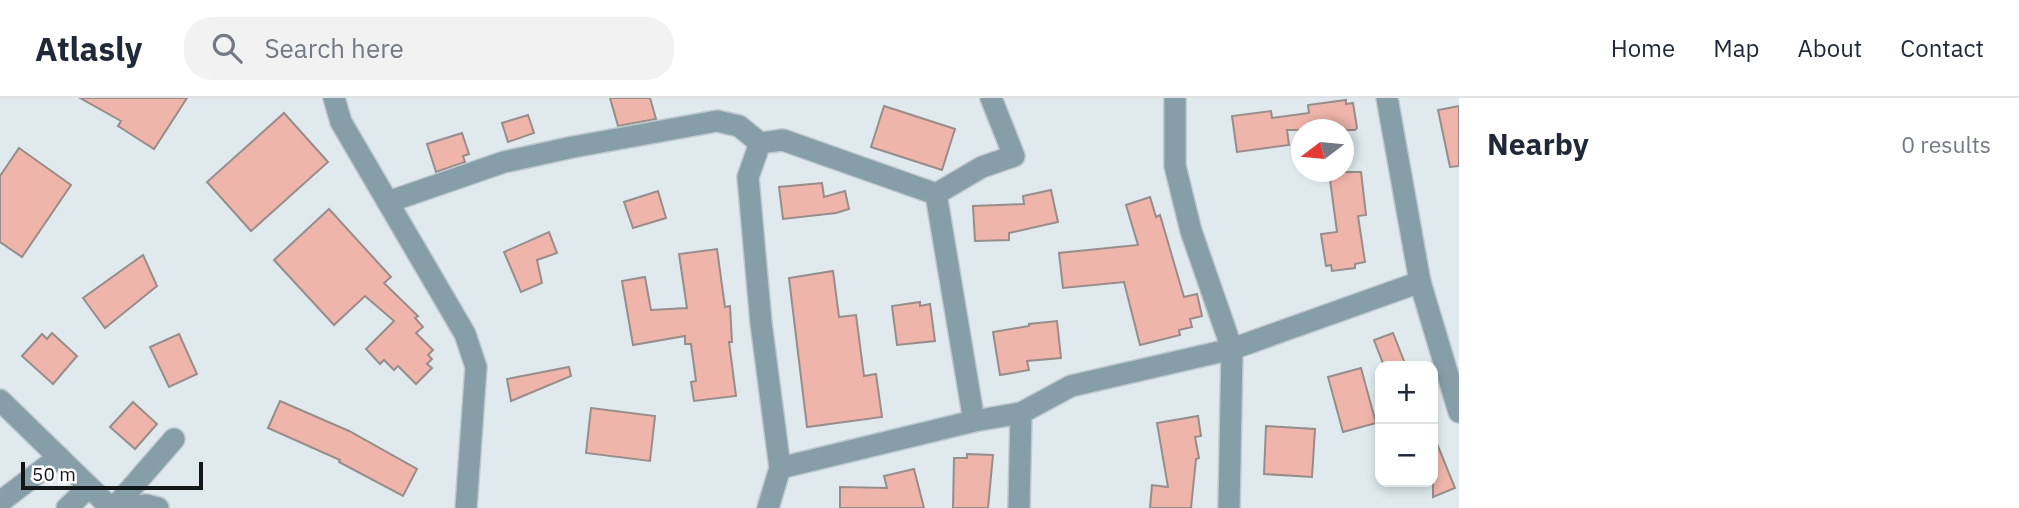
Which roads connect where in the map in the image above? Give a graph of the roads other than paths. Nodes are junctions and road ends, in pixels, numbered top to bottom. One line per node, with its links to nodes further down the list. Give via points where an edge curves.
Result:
1 (334, 98): 7 (street, via 341,122)
2 (991, 98): 6 (street, via 1014,156 982,167)
3 (1175, 98): 9 (street, via 1175,166 1191,231)
4 (1387, 98): 8 (street)
5 (760, 143): 6 (street, via 783,140); 7 (street, via 739,126 717,121 504,162); 16 (street, via 748,177)
6 (936, 194): 13 (street)
7 (388, 202): 23 (street, via 465,334 476,367)
8 (1420, 282): 9 (street); 11 (street)
9 (1232, 349): 12 (street, via 1071,386); 26 (street)
10 (0, 400): 15 (street)
11 (1459, 412)
12 (1021, 413): 13 (street); 25 (street)
13 (974, 422): 16 (street)
14 (174, 439): 20 (street)
15 (59, 457): 17 (street); 18 (street)
16 (780, 468): 24 (street)
17 (89, 487): 19 (street); 20 (street)
18 (0, 502)
19 (68, 508)
20 (112, 508)
21 (124, 508): 22 (street)
22 (158, 508)
23 (466, 508)
24 (768, 508)
25 (1018, 508)
26 (1229, 508)

